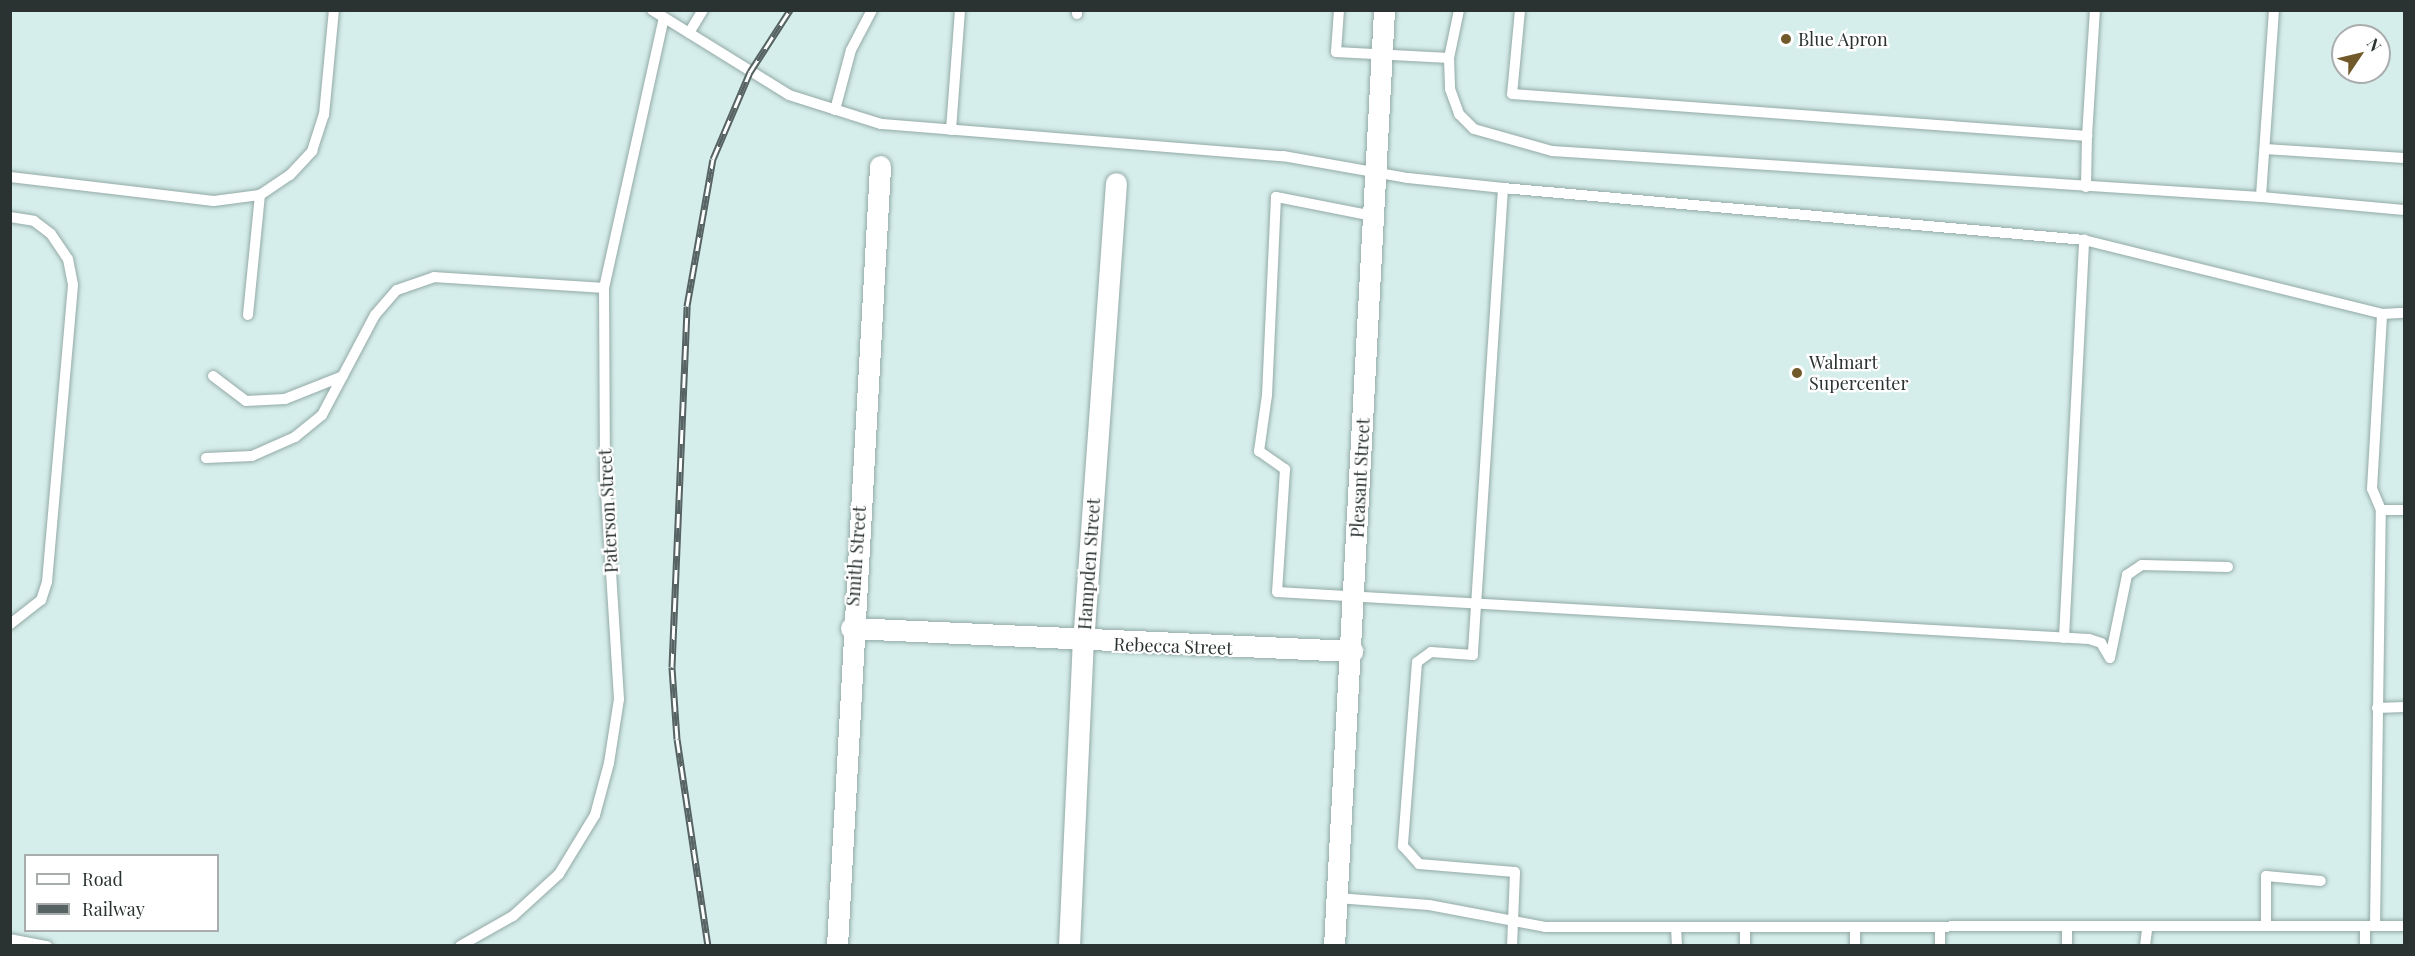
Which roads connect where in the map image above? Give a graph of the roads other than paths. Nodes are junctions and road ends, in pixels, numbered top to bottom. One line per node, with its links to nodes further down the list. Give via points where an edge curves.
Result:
1 (334, 10): 27 (lane, via 324,115 312,151 290,175)
2 (652, 10): 12 (lane)
3 (703, 10): 13 (lane)
4 (872, 10): 16 (lane, via 851,50)
5 (960, 10): 17 (lane)
6 (1339, 10): 14 (lane, via 1336,52)
7 (1384, 10): 14 (street, Pleasant Street)
8 (1459, 10): 15 (lane)
9 (1520, 10): 18 (lane, via 1512,94)
10 (2095, 10): 18 (lane)
11 (2274, 10): 19 (lane)
12 (664, 18): 13 (lane); 33 (lane, Paterson Street)
13 (689, 33): 16 (lane, via 789,95)
14 (1381, 54): 15 (lane); 22 (street, Pleasant Street)
15 (1449, 58): 25 (lane, via 1450,89 1459,114 1474,129 1552,151)
16 (835, 110): 17 (lane, via 881,124)
17 (951, 130): 22 (lane, via 1283,156)
18 (2086, 136): 25 (lane)
19 (2265, 149): 20 (lane); 28 (lane)
20 (2404, 158)
21 (880, 166): 46 (street, Smith Street)
22 (1376, 169): 26 (lane, via 1408,178); 30 (street, Pleasant Street)
23 (10, 177): 27 (lane, via 214,201)
24 (1116, 183): 48 (street, Hampden Street)
25 (2086, 187): 28 (lane)
26 (1503, 188): 32 (lane); 44 (lane)
27 (260, 195): 36 (lane)
28 (2261, 197): 29 (lane)
29 (2404, 210)
30 (1373, 216): 43 (street, Pleasant Street); 43 (lane, via 1276,197 1267,395 1259,450 1285,469 1277,592)
31 (10, 217): 45 (lane, via 34,221 51,234 68,259 73,285 47,582 41,600)
32 (2084, 240): 35 (lane); 47 (lane)
33 (604, 288): 38 (lane, via 434,277 397,290 375,315); 66 (lane, Paterson Street, via 605,476 620,699 609,762 595,815 559,874 513,916)
34 (2404, 313): 35 (lane)
35 (2382, 314): 40 (lane, via 2372,489)
36 (248, 315)
37 (213, 376): 38 (lane, via 246,401 285,399)
38 (343, 376): 39 (lane, via 322,415 295,437 252,456)
39 (206, 458)
40 (2381, 510): 41 (lane); 51 (lane)
41 (2404, 510)
42 (2228, 567): 47 (lane, via 2142,565 2127,575 2110,658 2101,644)
43 (1354, 595): 44 (lane); 49 (street, Pleasant Street)
44 (1478, 604): 47 (lane); 54 (lane, via 1473,655 1431,652 1417,662 1403,846 1419,864 1515,872)
45 (10, 624)
46 (851, 628): 48 (street, Rebecca Street); 67 (street, Smith Street)
47 (2064, 638)
48 (1083, 643): 49 (street, Rebecca Street); 68 (street, Hampden Street)
49 (1352, 651): 53 (street, Pleasant Street)
50 (2404, 707): 51 (lane)
51 (2377, 708): 56 (lane)
52 (2321, 880): 55 (lane, via 2266,876)
53 (1337, 898): 54 (lane, via 1429,905); 69 (street, Pleasant Street)
54 (1512, 924): 58 (lane); 70 (lane)
55 (2266, 926): 56 (lane); 63 (lane)
56 (2370, 926): 57 (lane); 77 (lane)
57 (2404, 926)
58 (1676, 927): 59 (lane); 71 (lane)
59 (1745, 927): 60 (lane); 72 (lane)
60 (1855, 928): 61 (lane); 73 (lane)
61 (1940, 928): 62 (lane); 74 (lane)
62 (2067, 929): 63 (lane); 75 (lane)
63 (2147, 929): 76 (lane)
64 (10, 939): 65 (lane)
65 (47, 945)
66 (460, 945)
67 (837, 945)
68 (1069, 945)
69 (1334, 945)
70 (1512, 945)
71 (1677, 945)
72 (1745, 945)
73 (1856, 945)
74 (1940, 945)
75 (2067, 945)
76 (2145, 945)
77 (2365, 945)

